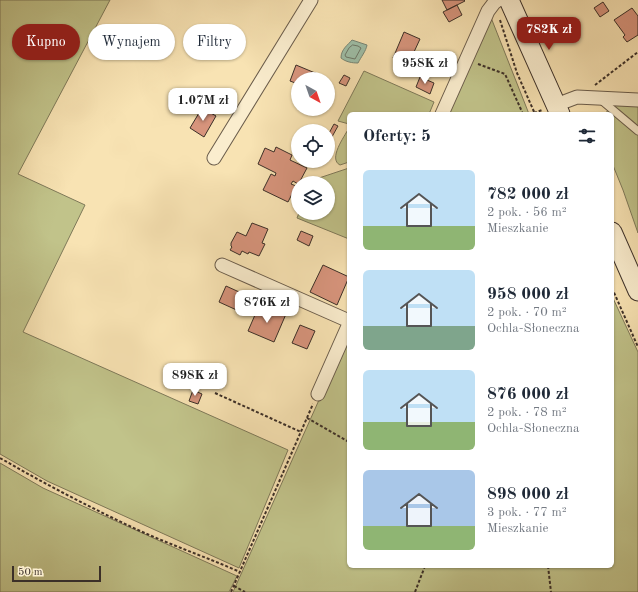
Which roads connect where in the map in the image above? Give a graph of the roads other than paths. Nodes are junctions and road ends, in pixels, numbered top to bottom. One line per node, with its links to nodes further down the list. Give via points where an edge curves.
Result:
1 (310, 0): 9 (street)
2 (498, 0): 7 (street, via 488,11)
3 (509, 0): 6 (street)
4 (599, 98): 5 (street); 6 (street, via 578,97); 8 (lane)
5 (638, 100)
6 (558, 109)
7 (443, 112)
8 (638, 131)
9 (214, 158)
10 (614, 237): 12 (street)
11 (222, 265): 13 (street)
12 (638, 291)
13 (347, 321)
14 (347, 327): 15 (street)
15 (318, 394)

